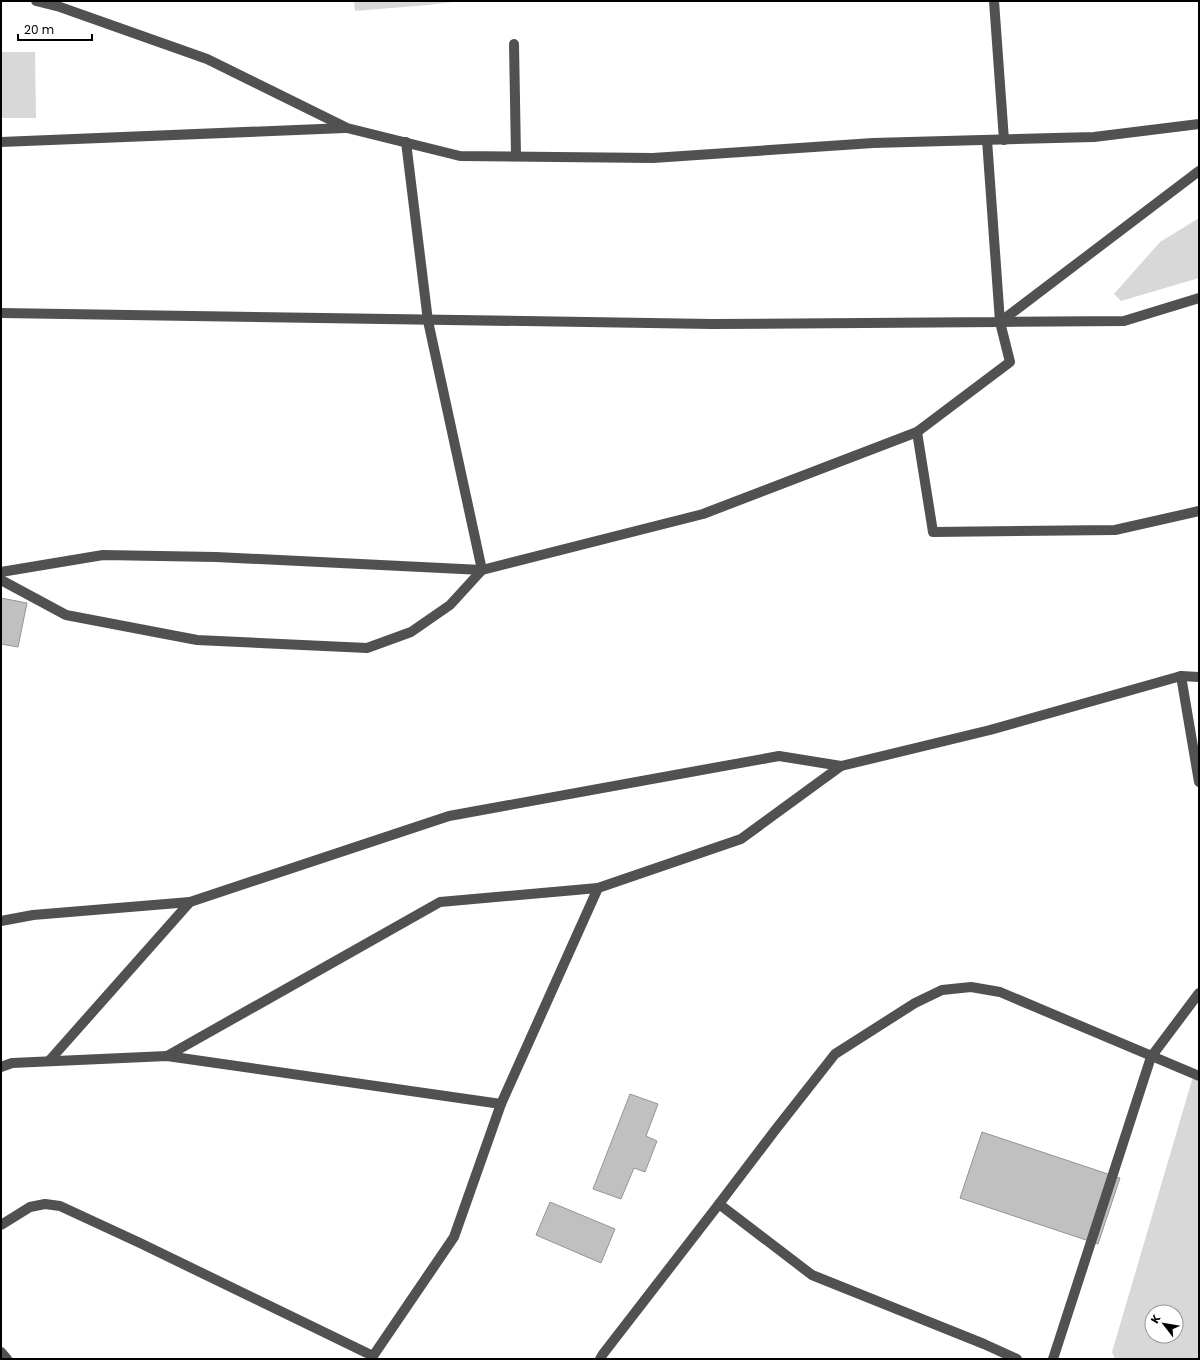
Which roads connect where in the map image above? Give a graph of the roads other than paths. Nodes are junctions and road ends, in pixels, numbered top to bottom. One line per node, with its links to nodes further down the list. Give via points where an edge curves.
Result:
1 (36, 1): 5 (street, via 60,7 207,59)
2 (994, 1): 7 (street)
3 (514, 44): 10 (street)
4 (1199, 124): 7 (street, via 1094,138)
5 (347, 128): 8 (street); 9 (street)
6 (987, 140): 7 (street); 10 (street, via 873,143 653,158); 15 (street)
7 (1004, 140)
8 (1, 142)
9 (406, 142): 10 (street, via 460,156); 14 (street)
10 (516, 156)
11 (1199, 171): 15 (street)
12 (1199, 298): 15 (street, via 1124,321)
13 (1, 313): 14 (street)
14 (428, 321): 15 (street, via 712,324); 18 (street)
15 (1000, 322): 16 (street, via 1010,362)
16 (917, 432): 17 (street, via 933,532 1115,530); 18 (street, via 703,514)
17 (1197, 510)
18 (482, 570): 19 (street, via 216,557 103,555); 20 (street, via 450,605 411,632 367,648 190,638 66,615)
19 (1, 572)
20 (1, 580)
21 (1180, 676): 22 (street); 23 (street, via 990,730); 24 (street)
22 (1199, 677)
23 (841, 766): 25 (street, via 741,840); 26 (street, via 779,756 449,816)
24 (1199, 782)
25 (598, 888): 29 (street, via 440,902); 34 (street)
26 (190, 902): 27 (street, via 33,915); 31 (street)
27 (1, 921)
28 (1199, 993): 30 (street)
29 (167, 1056): 31 (street); 34 (street)
30 (1151, 1056): 33 (street); 35 (street, via 1000,992 971,987 942,990 915,1002 835,1054); 42 (street)
31 (49, 1061): 32 (street, via 12,1063)
32 (1, 1067)
33 (1199, 1076)
34 (501, 1104): 39 (street, via 454,1237)
35 (719, 1204): 38 (street); 41 (street, via 812,1275)
36 (1, 1225): 39 (street, via 30,1207 45,1204 60,1206)
37 (1, 1352): 40 (street)
38 (604, 1357)
39 (372, 1358)
40 (7, 1359)
41 (1017, 1359)
42 (1053, 1359)

